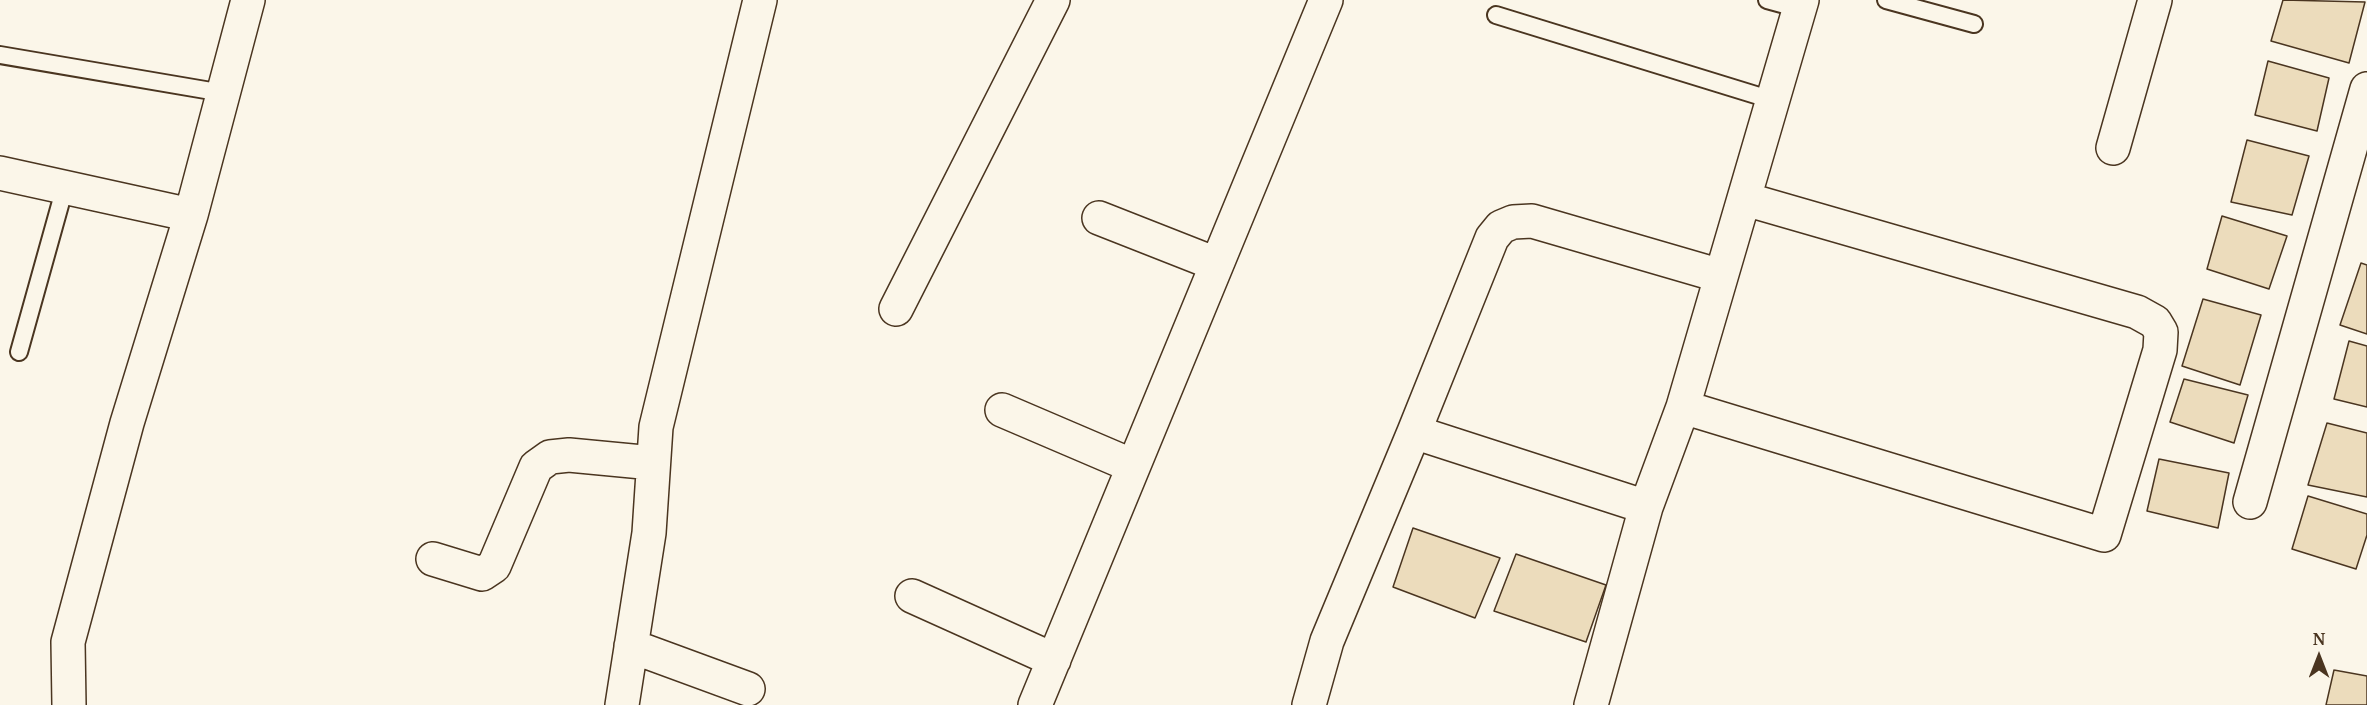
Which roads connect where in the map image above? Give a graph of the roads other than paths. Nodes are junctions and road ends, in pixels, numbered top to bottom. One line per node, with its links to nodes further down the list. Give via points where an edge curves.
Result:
1 (248, 0): 13 (street)
2 (760, 0): 28 (street, via 656,427)
3 (1053, 0): 23 (street)
4 (1326, 0): 21 (street)
5 (1767, 0): 8 (lane)
6 (1886, 0): 10 (lane)
7 (2155, 0): 15 (street)
8 (1801, 5): 14 (street)
9 (1496, 15): 14 (lane)
10 (1974, 24)
11 (0, 55): 13 (lane)
12 (2367, 89): 30 (street)
13 (223, 93): 19 (street)
14 (1772, 100): 18 (street)
15 (2113, 148)
16 (0, 173): 17 (street)
17 (65, 187): 19 (street); 24 (lane)
18 (1745, 199): 22 (street); 25 (street, via 2137,312 2155,322 2161,333 2160,350 2104,535)
19 (190, 215): 37 (street, via 127,423 70,632)
20 (1099, 218): 21 (street)
21 (1216, 264): 29 (street)
22 (1721, 276): 25 (street); 27 (street, via 1532,221 1501,227 1492,238)
23 (896, 309)
24 (19, 352)
25 (1683, 407): 31 (street)
26 (1002, 410): 29 (street)
27 (1414, 432): 31 (street); 40 (street, via 1327,641)
28 (653, 463): 32 (street, via 569,455 550,457 536,467 494,566 482,574); 34 (street, via 649,533)
29 (1133, 466): 35 (street)
30 (2250, 502)
31 (1646, 507): 41 (street)
32 (433, 559)
33 (912, 596): 35 (street)
34 (631, 646): 36 (street); 38 (street)
35 (1054, 660): 39 (street)
36 (748, 689)
37 (69, 705)
38 (622, 705)
39 (1035, 705)
40 (1309, 705)
41 (1591, 705)

